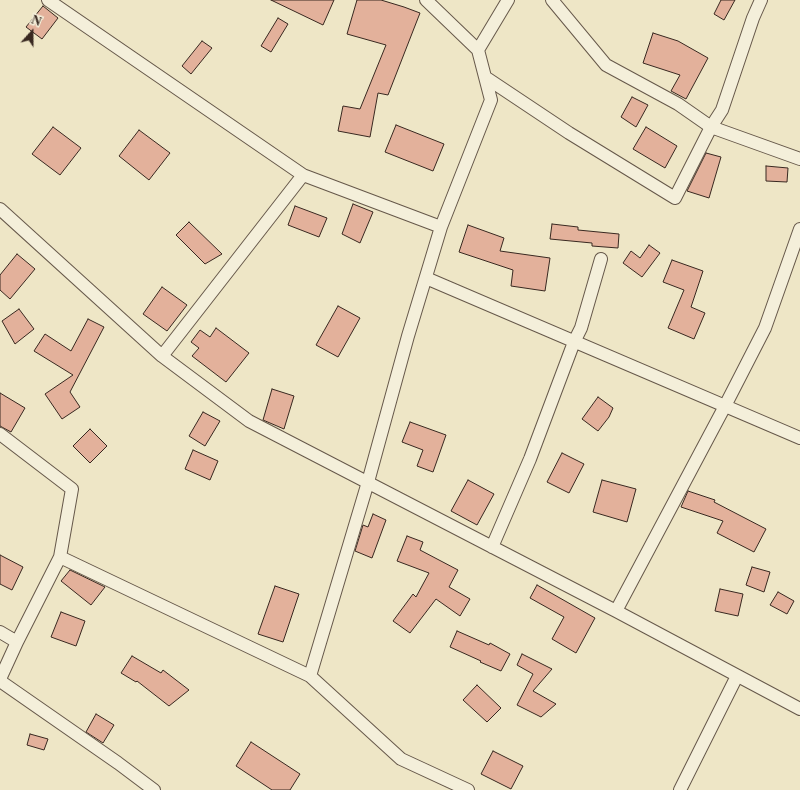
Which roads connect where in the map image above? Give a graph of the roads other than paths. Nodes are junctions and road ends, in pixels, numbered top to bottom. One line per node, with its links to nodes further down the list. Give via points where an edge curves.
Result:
1 (48, 0): 10 (street)
2 (426, 0): 6 (street)
3 (508, 0): 6 (street)
4 (552, 0): 8 (street, via 606,65 678,104)
5 (761, 0): 8 (street, via 722,110)
6 (478, 50): 7 (street)
7 (485, 77): 8 (street, via 674,198); 12 (street, via 491,100)
8 (711, 127): 9 (street)
9 (800, 159)
10 (303, 175): 12 (street); 17 (street)
11 (0, 209): 17 (street)
12 (441, 227): 15 (street)
13 (800, 229): 18 (street, via 765,328)
14 (601, 259): 16 (street, via 581,328)
15 (426, 278): 16 (street); 21 (street)
16 (574, 342): 18 (street); 22 (street, via 530,459)
17 (162, 356): 21 (street, via 250,421)
18 (725, 406): 20 (street); 24 (street)
19 (0, 434): 23 (street, via 72,488)
20 (800, 438)
21 (368, 482): 22 (street); 27 (street)
22 (492, 547): 24 (street)
23 (60, 557): 26 (street); 27 (street)
24 (616, 611): 28 (street)
25 (0, 632): 26 (street)
26 (17, 642): 29 (street)
27 (310, 676): 32 (street, via 401,759)
28 (737, 676): 30 (street); 33 (street)
29 (0, 680): 31 (street)
30 (800, 709)
31 (154, 790)
32 (468, 790)
33 (680, 790)

